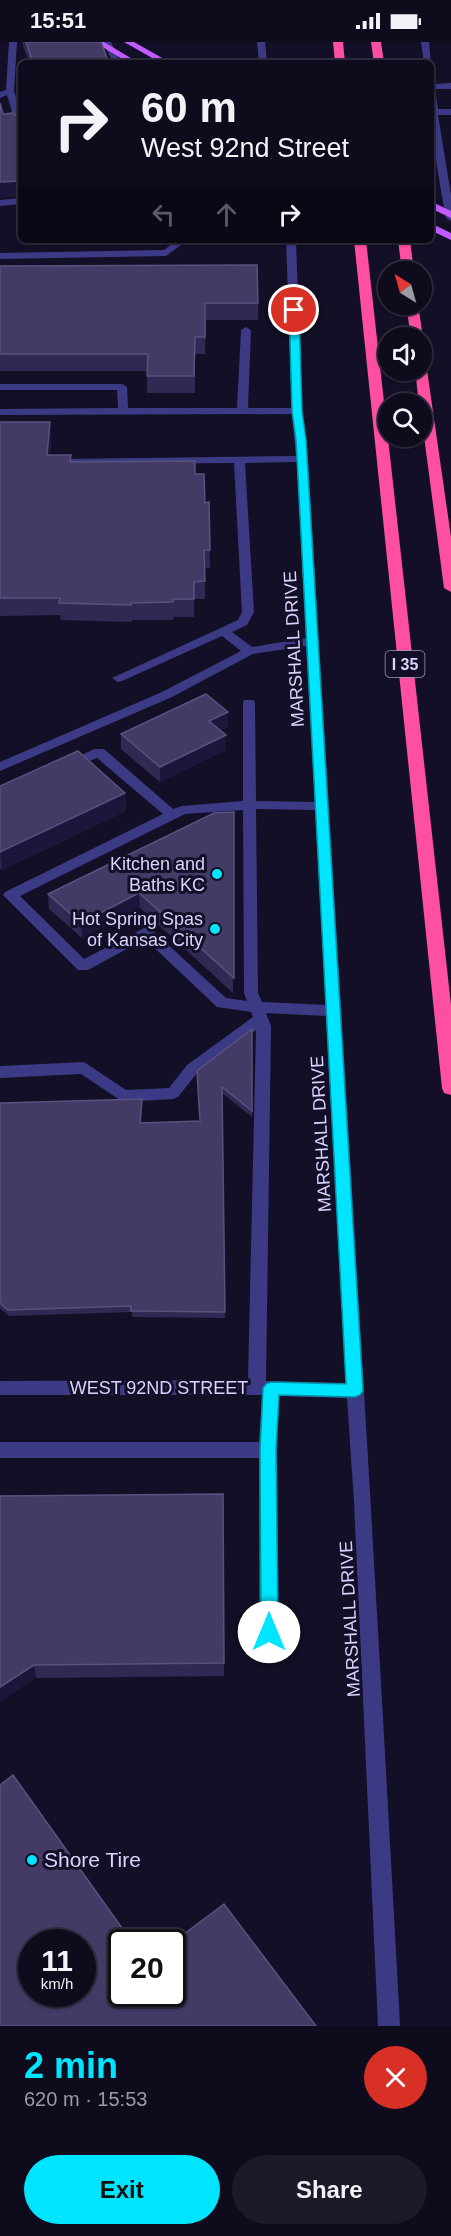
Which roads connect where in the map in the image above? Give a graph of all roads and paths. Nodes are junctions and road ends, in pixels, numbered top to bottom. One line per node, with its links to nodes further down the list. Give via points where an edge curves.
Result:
1 (13, 42): 18 (street)
2 (98, 42): 11 (main road)
3 (107, 42): 10 (street)
4 (128, 42): 12 (main road)
5 (261, 42): 13 (street)
6 (336, 42): 9 (highway)
7 (376, 42): 14 (highway)
8 (425, 42): 15 (street)
9 (340, 59)
10 (116, 60)
11 (130, 60)
12 (161, 60)
13 (263, 60)
14 (379, 60)
15 (428, 60)
16 (451, 86): 17 (street)
17 (434, 87)
18 (10, 90): 19 (street); 23 (street)
19 (0, 95)
20 (434, 106): 22 (street)
21 (451, 111): 22 (street)
22 (435, 112): 24 (street)
23 (18, 114)
24 (440, 164): 25 (street); 29 (street)
25 (451, 164)
26 (18, 201): 27 (street)
27 (0, 203)
28 (434, 206): 29 (main road)
29 (451, 217)
30 (434, 228): 31 (main road)
31 (451, 237)
32 (179, 243): 36 (street, via 166,253)
33 (291, 243): 43 (street, MARSHALL DRIVE)
34 (360, 243): 63 (highway, I 35)
35 (404, 243): 37 (highway)
36 (0, 256)
37 (407, 261)
38 (246, 330): 42 (street)
39 (423, 381): 48 (highway)
40 (0, 387): 41 (street, via 122,387)
41 (123, 411): 42 (street); 44 (street)
42 (242, 411): 43 (street)
43 (297, 411): 45 (street, MARSHALL DRIVE)
44 (0, 412)
45 (302, 459): 46 (street); 50 (street, MARSHALL DRIVE)
46 (239, 460): 47 (street); 49 (street, via 248,612 243,621)
47 (70, 461)
48 (451, 588)
49 (223, 631): 51 (street); 52 (street)
50 (313, 641): 51 (street); 57 (street, MARSHALL DRIVE)
51 (250, 651): 54 (street, via 166,695)
52 (118, 678)
53 (249, 703): 56 (street)
54 (0, 767)
55 (59, 770): 58 (street, via 99,752)
56 (249, 805): 57 (street); 58 (street, via 182,810); 61 (street, via 251,993)
57 (323, 806): 60 (street, MARSHALL DRIVE)
58 (172, 815): 59 (street)
59 (5, 891): 61 (street, via 83,966 146,932 222,1003)
60 (334, 1011): 61 (street); 66 (street, MARSHALL DRIVE)
61 (259, 1013): 62 (street, via 192,1069 173,1093 123,1096 84,1068); 65 (street, via 264,1026)
62 (0, 1072)
63 (451, 1088)
64 (0, 1388): 65 (street, WEST 92ND STREET)
65 (264, 1388): 66 (street, WEST 92ND STREET); 68 (street)
66 (355, 1391): 70 (street, MARSHALL DRIVE)
67 (0, 1450): 68 (street)
68 (268, 1450): 69 (street)
69 (269, 1632)
70 (389, 2026)

